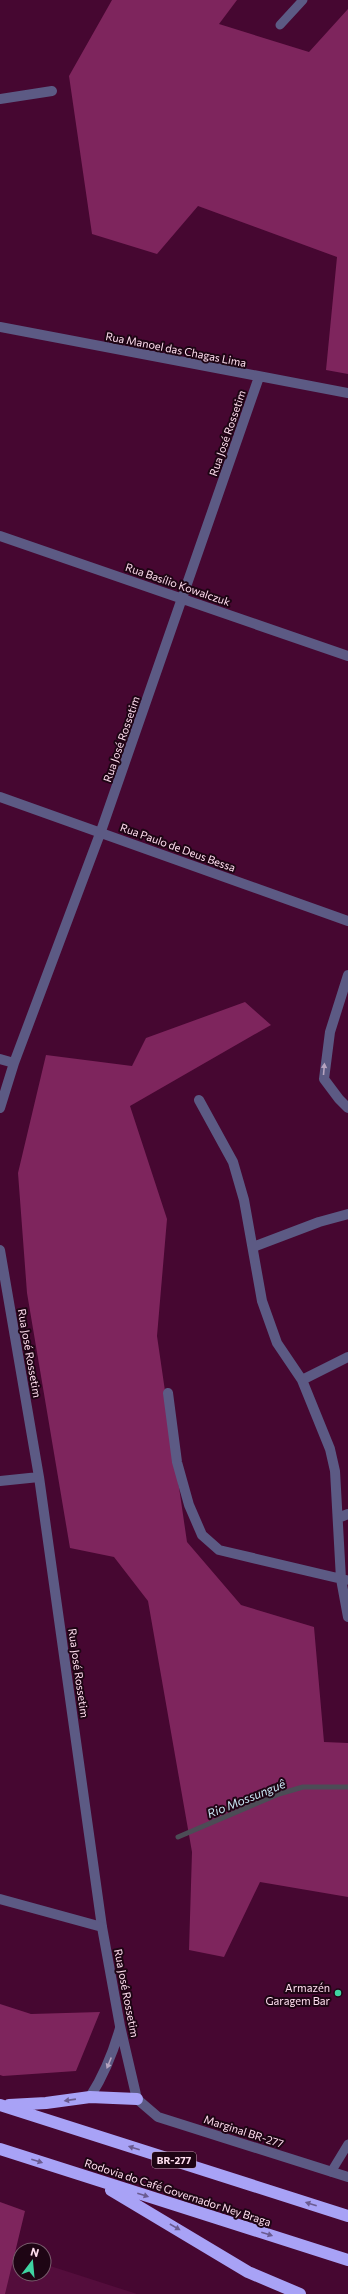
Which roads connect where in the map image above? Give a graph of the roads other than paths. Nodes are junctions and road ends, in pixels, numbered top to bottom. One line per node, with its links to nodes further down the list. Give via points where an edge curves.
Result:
1 (303, 0): 2 (lane)
2 (280, 25)
3 (52, 91): 4 (street)
4 (0, 99)
5 (0, 327): 6 (street, Rua Manoel das Chagas Lima)
6 (259, 377): 7 (street, Rua Manoel das Chagas Lima); 9 (street, Rua José Rossetim)
7 (348, 393)
8 (0, 536): 9 (street, Rua Basílio Kowalczuk)
9 (183, 598): 10 (street, Rua Basílio Kowalczuk); 12 (street, Rua José Rossetim)
10 (348, 656)
11 (0, 797): 12 (street, Rua Paulo de Deus Bessa)
12 (101, 831): 13 (street, Rua Paulo de Deus Bessa); 16 (street, Rua José Rossetim)
13 (348, 921)
14 (348, 975): 19 (street, one-way to 14, via 324,1079 326,1050)
15 (0, 1059): 16 (street)
16 (14, 1063): 18 (street, Rua José Rossetim)
17 (199, 1100): 21 (street, via 233,1162)
18 (0, 1108)
19 (348, 1108)
20 (348, 1214): 21 (street)
21 (253, 1247): 24 (street, via 262,1301 277,1343)
22 (0, 1250): 26 (street, Rua José Rossetim)
23 (348, 1357): 24 (street)
24 (302, 1380): 29 (street, via 330,1449 335,1471)
25 (168, 1393): 30 (street, via 177,1462 189,1505 202,1535 219,1550)
26 (39, 1477): 27 (street); 33 (street, Rua José Rossetim)
27 (0, 1481)
28 (348, 1514): 29 (street)
29 (338, 1518): 30 (street)
30 (344, 1580): 31 (street)
31 (348, 1617)
32 (0, 1899): 33 (street)
33 (102, 1926): 34 (street, Rua José Rossetim)
34 (120, 2026): 35 (street, one-way to 35, via 107,2068); 36 (street, Rua José Rossetim)
35 (90, 2097): 36 (highway); 37 (highway, one-way to 37, via 46,2103)
36 (137, 2099): 40 (street, Marginal BR-277, via 158,2117)
37 (1, 2105): 43 (highway, BR-277, one-way to 37)
38 (348, 2144): 40 (lane)
39 (0, 2149): 42 (highway, Rodovia do Café Governador Ney Braga, one-way to 42)
40 (331, 2172): 41 (street, Marginal BR-277)
41 (348, 2177)
42 (93, 2179): 44 (highway, Rodovia do Café Governador Ney Braga, one-way to 44); 45 (highway, one-way to 45, via 248,2272)
43 (348, 2216)
44 (348, 2260)
45 (294, 2293)

